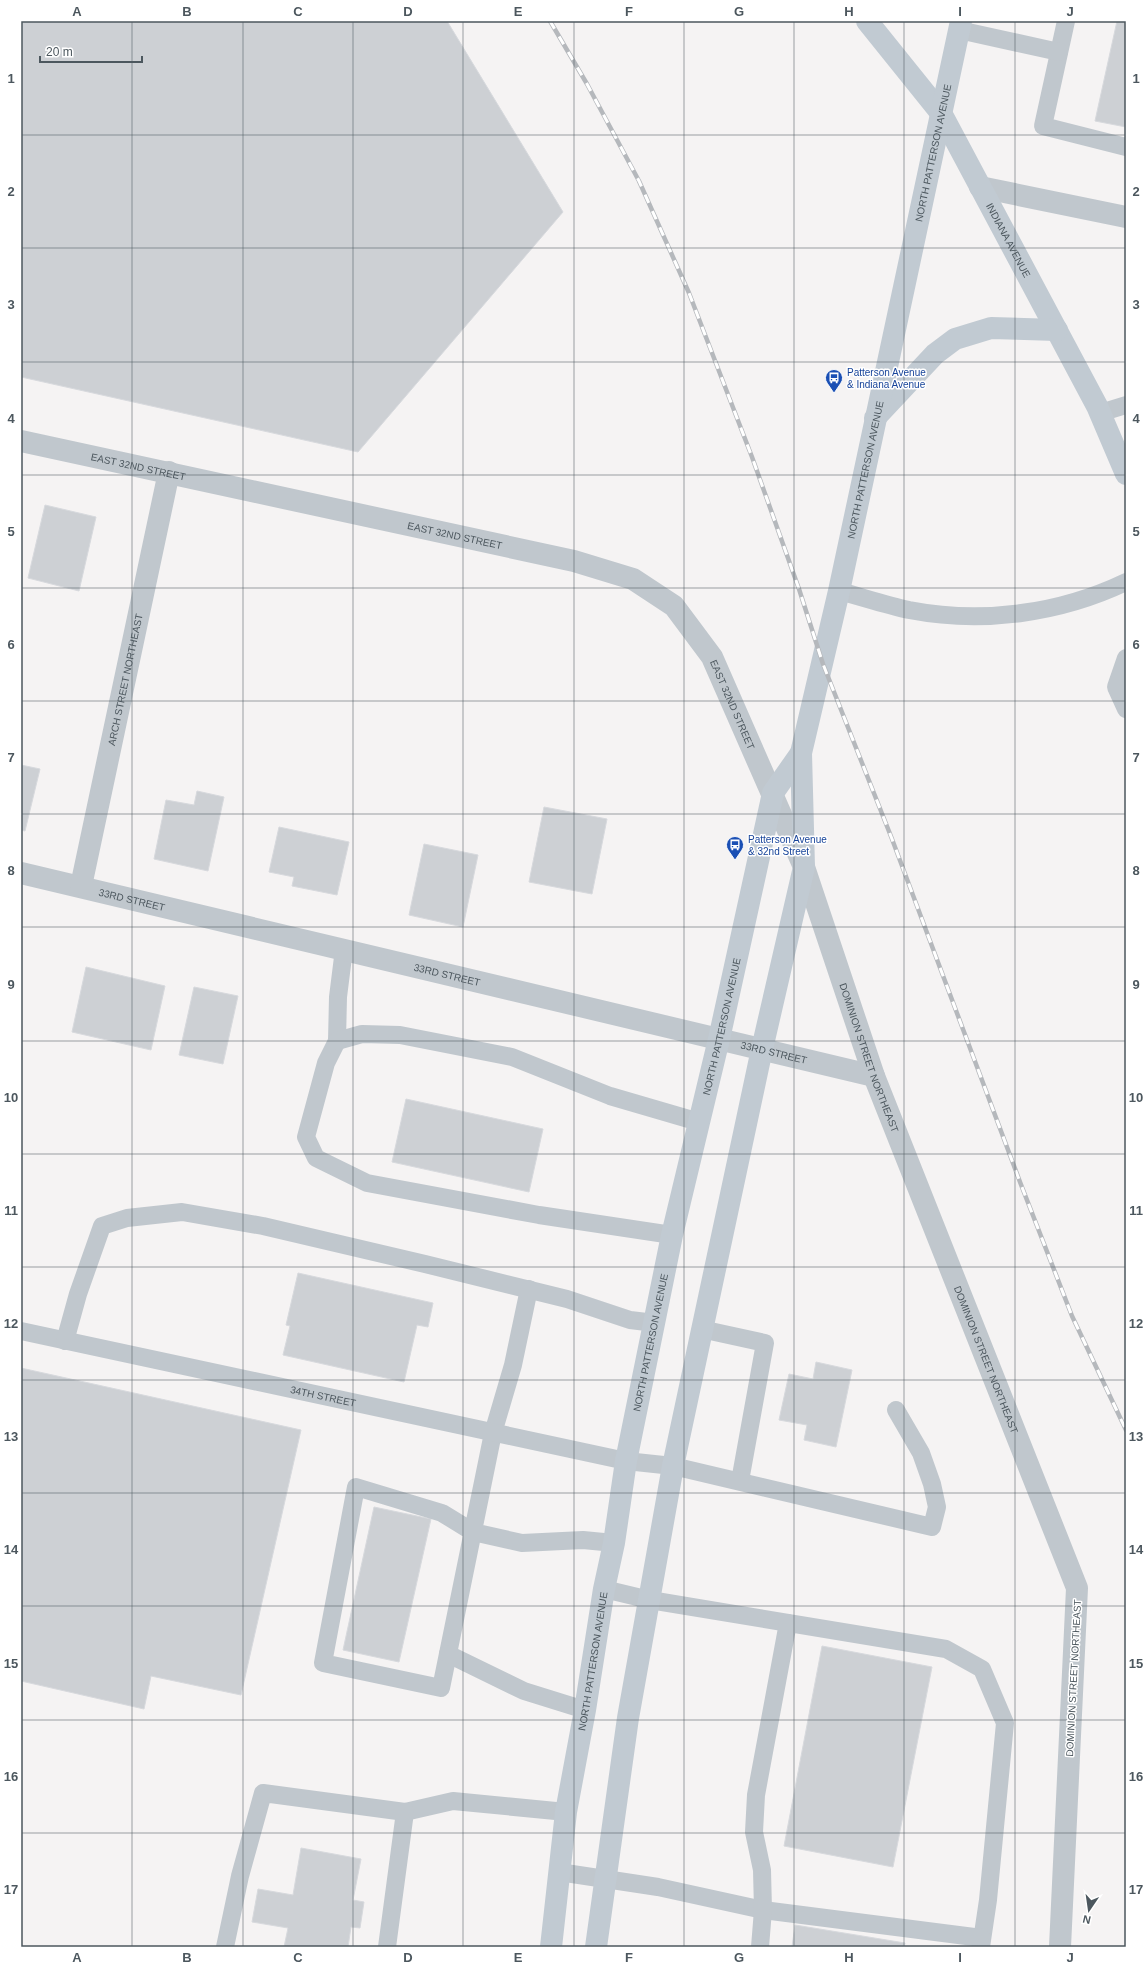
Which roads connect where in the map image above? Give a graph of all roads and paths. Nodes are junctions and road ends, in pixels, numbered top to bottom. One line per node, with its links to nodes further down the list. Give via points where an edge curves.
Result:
1 (867, 21): 5 (main road, INDIANA AVENUE)
2 (1066, 21): 4 (lane)
3 (960, 26): 4 (lane); 5 (main road, NORTH PATTERSON AVENUE)
4 (1059, 52): 6 (lane, via 1043,126)
5 (940, 113): 7 (main road, INDIANA AVENUE); 12 (main road, NORTH PATTERSON AVENUE)
6 (1126, 147)
7 (980, 187): 8 (street); 9 (main road, INDIANA AVENUE)
8 (1126, 217)
9 (1057, 330): 11 (main road, INDIANA AVENUE); 12 (main road, via 991,328 955,339 935,354)
10 (1126, 405): 11 (lane)
11 (1100, 413): 15 (main road, INDIANA AVENUE)
12 (875, 418): 17 (main road, NORTH PATTERSON AVENUE)
13 (21, 441): 14 (street, EAST 32ND STREET)
14 (169, 472): 21 (street, EAST 32ND STREET, via 574,561 633,579 674,606 712,657); 24 (street, ARCH STREET NORTHEAST)
15 (1126, 474)
16 (1126, 582): 17 (lane, via 1098,595 1048,609 997,616 910,610)
17 (839, 591): 20 (main road, NORTH PATTERSON AVENUE)
18 (1126, 658): 19 (lane, via 1116,687)
19 (1126, 709)
20 (801, 753): 21 (main road, NORTH PATTERSON AVENUE); 22 (main road, NORTH PATTERSON AVENUE)
21 (773, 793): 22 (street, DOMINION STREET NORTHEAST); 26 (main road, NORTH PATTERSON AVENUE)
22 (804, 867): 28 (main road, NORTH PATTERSON AVENUE); 29 (street, DOMINION STREET NORTHEAST)
23 (21, 873): 24 (street, 33RD STREET)
24 (81, 886): 25 (street, 33RD STREET)
25 (344, 949): 26 (street, 33RD STREET); 27 (lane, via 338,996)
26 (719, 1039): 28 (street, 33RD STREET); 30 (main road, NORTH PATTERSON AVENUE)
27 (337, 1041): 30 (lane, via 362,1034 400,1035 512,1057 610,1096); 31 (lane, via 326,1063 306,1137 316,1158 367,1183 539,1215)
28 (762, 1049): 29 (street, 33RD STREET); 34 (main road, NORTH PATTERSON AVENUE)
29 (874, 1076): 60 (street, DOMINION STREET NORTHEAST, via 1077,1588)
30 (699, 1122): 31 (main road, NORTH PATTERSON AVENUE)
31 (672, 1235): 33 (main road, NORTH PATTERSON AVENUE)
32 (529, 1289): 33 (lane, via 630,1320); 36 (lane, via 263,1226 182,1212 127,1218 102,1226 78,1294); 38 (lane, via 513,1365)
33 (655, 1323): 39 (main road, NORTH PATTERSON AVENUE)
34 (701, 1329): 40 (main road, NORTH PATTERSON AVENUE); 41 (lane, via 765,1343)
35 (21, 1331): 36 (lane, 34TH STREET)
36 (65, 1341): 38 (lane, 34TH STREET)
37 (896, 1410): 41 (lane, 34TH STREET, via 921,1453 932,1484 937,1507 932,1526)
38 (493, 1433): 39 (lane, 34TH STREET); 42 (lane)
39 (626, 1461): 40 (lane, 34TH STREET); 43 (main road, NORTH PATTERSON AVENUE)
40 (673, 1466): 41 (lane, 34TH STREET); 45 (main road, NORTH PATTERSON AVENUE)
41 (740, 1482)
42 (473, 1532): 43 (lane, via 522,1543 583,1540); 47 (lane); 47 (lane, via 442,1513 356,1487 323,1663 441,1688)
43 (614, 1543): 44 (main road, NORTH PATTERSON AVENUE)
44 (604, 1589): 45 (lane); 48 (main road, NORTH PATTERSON AVENUE)
45 (650, 1600): 46 (lane); 52 (main road, NORTH PATTERSON AVENUE, via 628,1718)
46 (788, 1622): 53 (lane, via 756,1795 754,1832 762,1870); 54 (lane, via 946,1649 982,1669 1005,1723)
47 (448, 1654): 48 (lane, via 524,1691)
48 (585, 1710): 50 (main road, NORTH PATTERSON AVENUE)
49 (405, 1812): 50 (lane, via 454,1801); 55 (lane, via 263,1793 240,1876); 56 (lane)
50 (566, 1812): 51 (main road, NORTH PATTERSON AVENUE)
51 (559, 1872): 52 (lane); 57 (main road, NORTH PATTERSON AVENUE)
52 (604, 1880): 53 (lane, via 658,1887); 58 (main road, NORTH PATTERSON AVENUE)
53 (763, 1910): 54 (lane); 59 (lane)
54 (982, 1942)
55 (225, 1947)
56 (386, 1947)
57 (551, 1947)
58 (596, 1947)
59 (760, 1947)
60 (1060, 1947)

